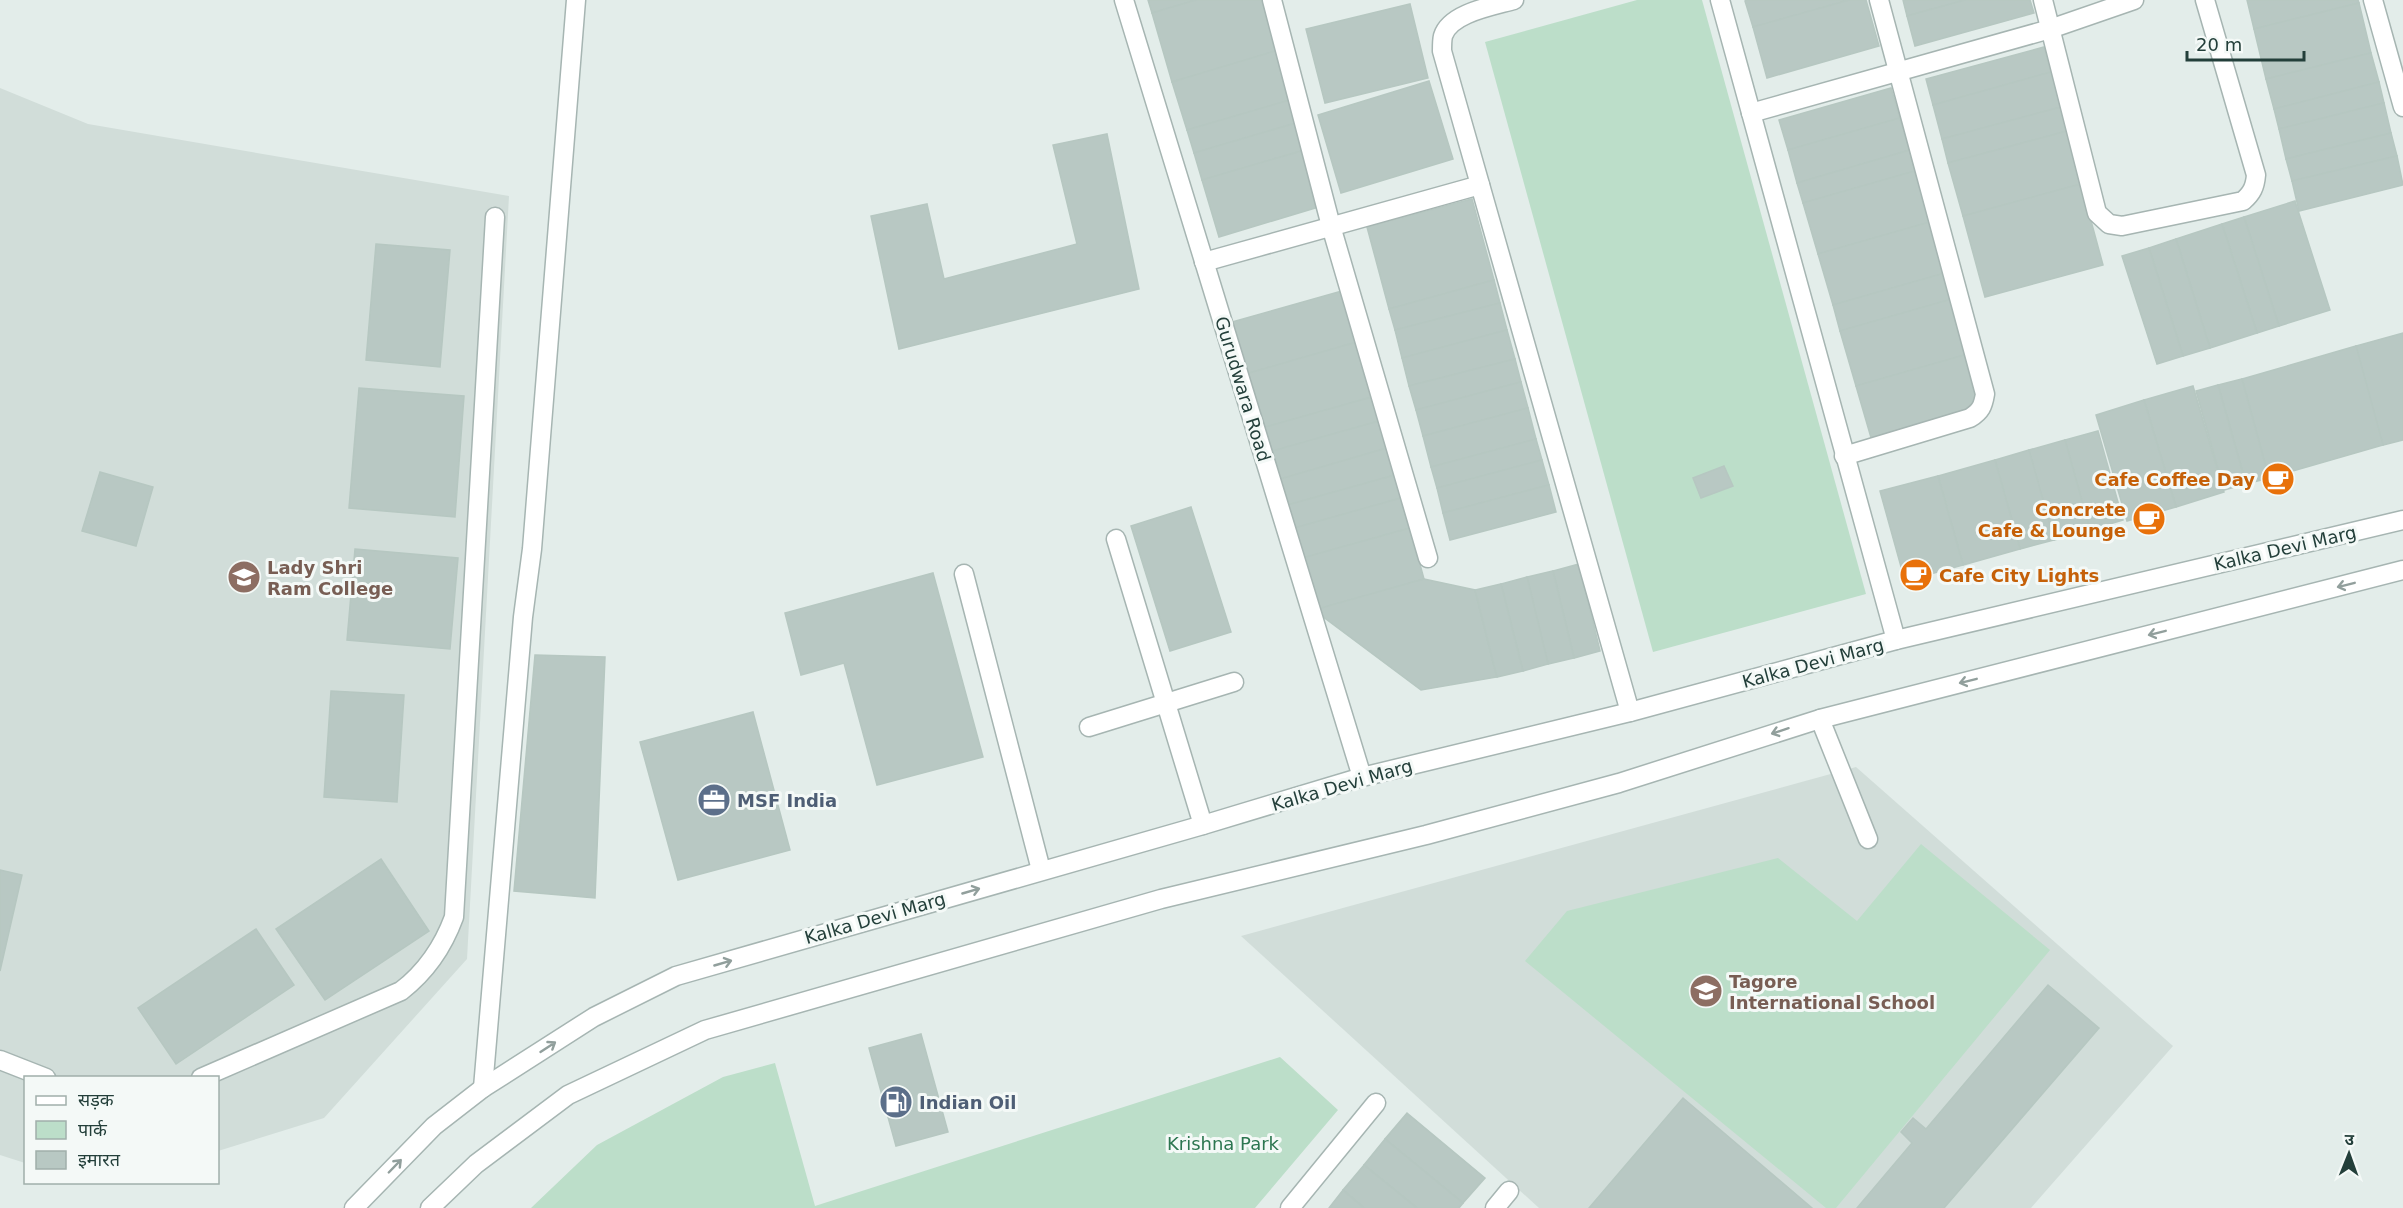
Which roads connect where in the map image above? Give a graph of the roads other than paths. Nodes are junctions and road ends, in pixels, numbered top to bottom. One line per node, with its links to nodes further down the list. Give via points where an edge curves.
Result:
1 (576, 0): 38 (street)
2 (1124, 0): 18 (street, Gurudwara Road)
3 (1272, 0): 17 (street)
4 (1514, 0): 15 (street, via 1467,13 1443,34 1442,51)
5 (1720, 0): 14 (street)
6 (1879, 0): 12 (street)
7 (2043, 0): 11 (street)
8 (2134, 0): 11 (street)
9 (2205, 0): 11 (street, via 2256,175 2255,185 2243,201 2122,226 2109,224 2097,213)
10 (2373, 0): 13 (street)
11 (2050, 29): 12 (street)
12 (1898, 71): 14 (street); 19 (street, via 1985,394 1979,412 1970,418)
13 (2403, 107)
14 (1751, 112): 19 (street)
15 (1480, 185): 17 (street); 28 (street)
16 (495, 218): 37 (street, via 454,917 430,963 401,991)
17 (1331, 226): 18 (street); 22 (street)
18 (1204, 262): 31 (street, Gurudwara Road)
19 (1844, 456): 25 (street)
20 (2403, 520): 25 (street, Kalka Devi Marg)
21 (1116, 538): 27 (street)
22 (1428, 558)
23 (2403, 570): 29 (street, one-way to 29)
24 (964, 574): 34 (street)
25 (1896, 640): 28 (street, Kalka Devi Marg)
26 (1234, 682): 27 (street)
27 (1166, 703): 30 (street); 32 (street)
28 (1630, 712): 31 (street, Kalka Devi Marg)
29 (1820, 719): 33 (street); 42 (street, one-way to 42, via 1619,783 1426,835 1172,896 705,1030 568,1095 476,1164)
30 (1089, 727)
31 (1362, 777): 32 (street, Kalka Devi Marg)
32 (1203, 825): 34 (street, Kalka Devi Marg)
33 (1868, 839)
34 (1041, 870): 38 (street, Kalka Devi Marg, one-way to 34, via 594,1017 676,976)
35 (0, 1060): 36 (street)
36 (43, 1076)
37 (203, 1076)
38 (483, 1088): 41 (street, Kalka Devi Marg, one-way to 38, via 434,1126)
39 (1376, 1103): 43 (street)
40 (1509, 1191): 44 (street)
41 (354, 1208)
42 (430, 1208)
43 (1290, 1208)
44 (1495, 1208)

